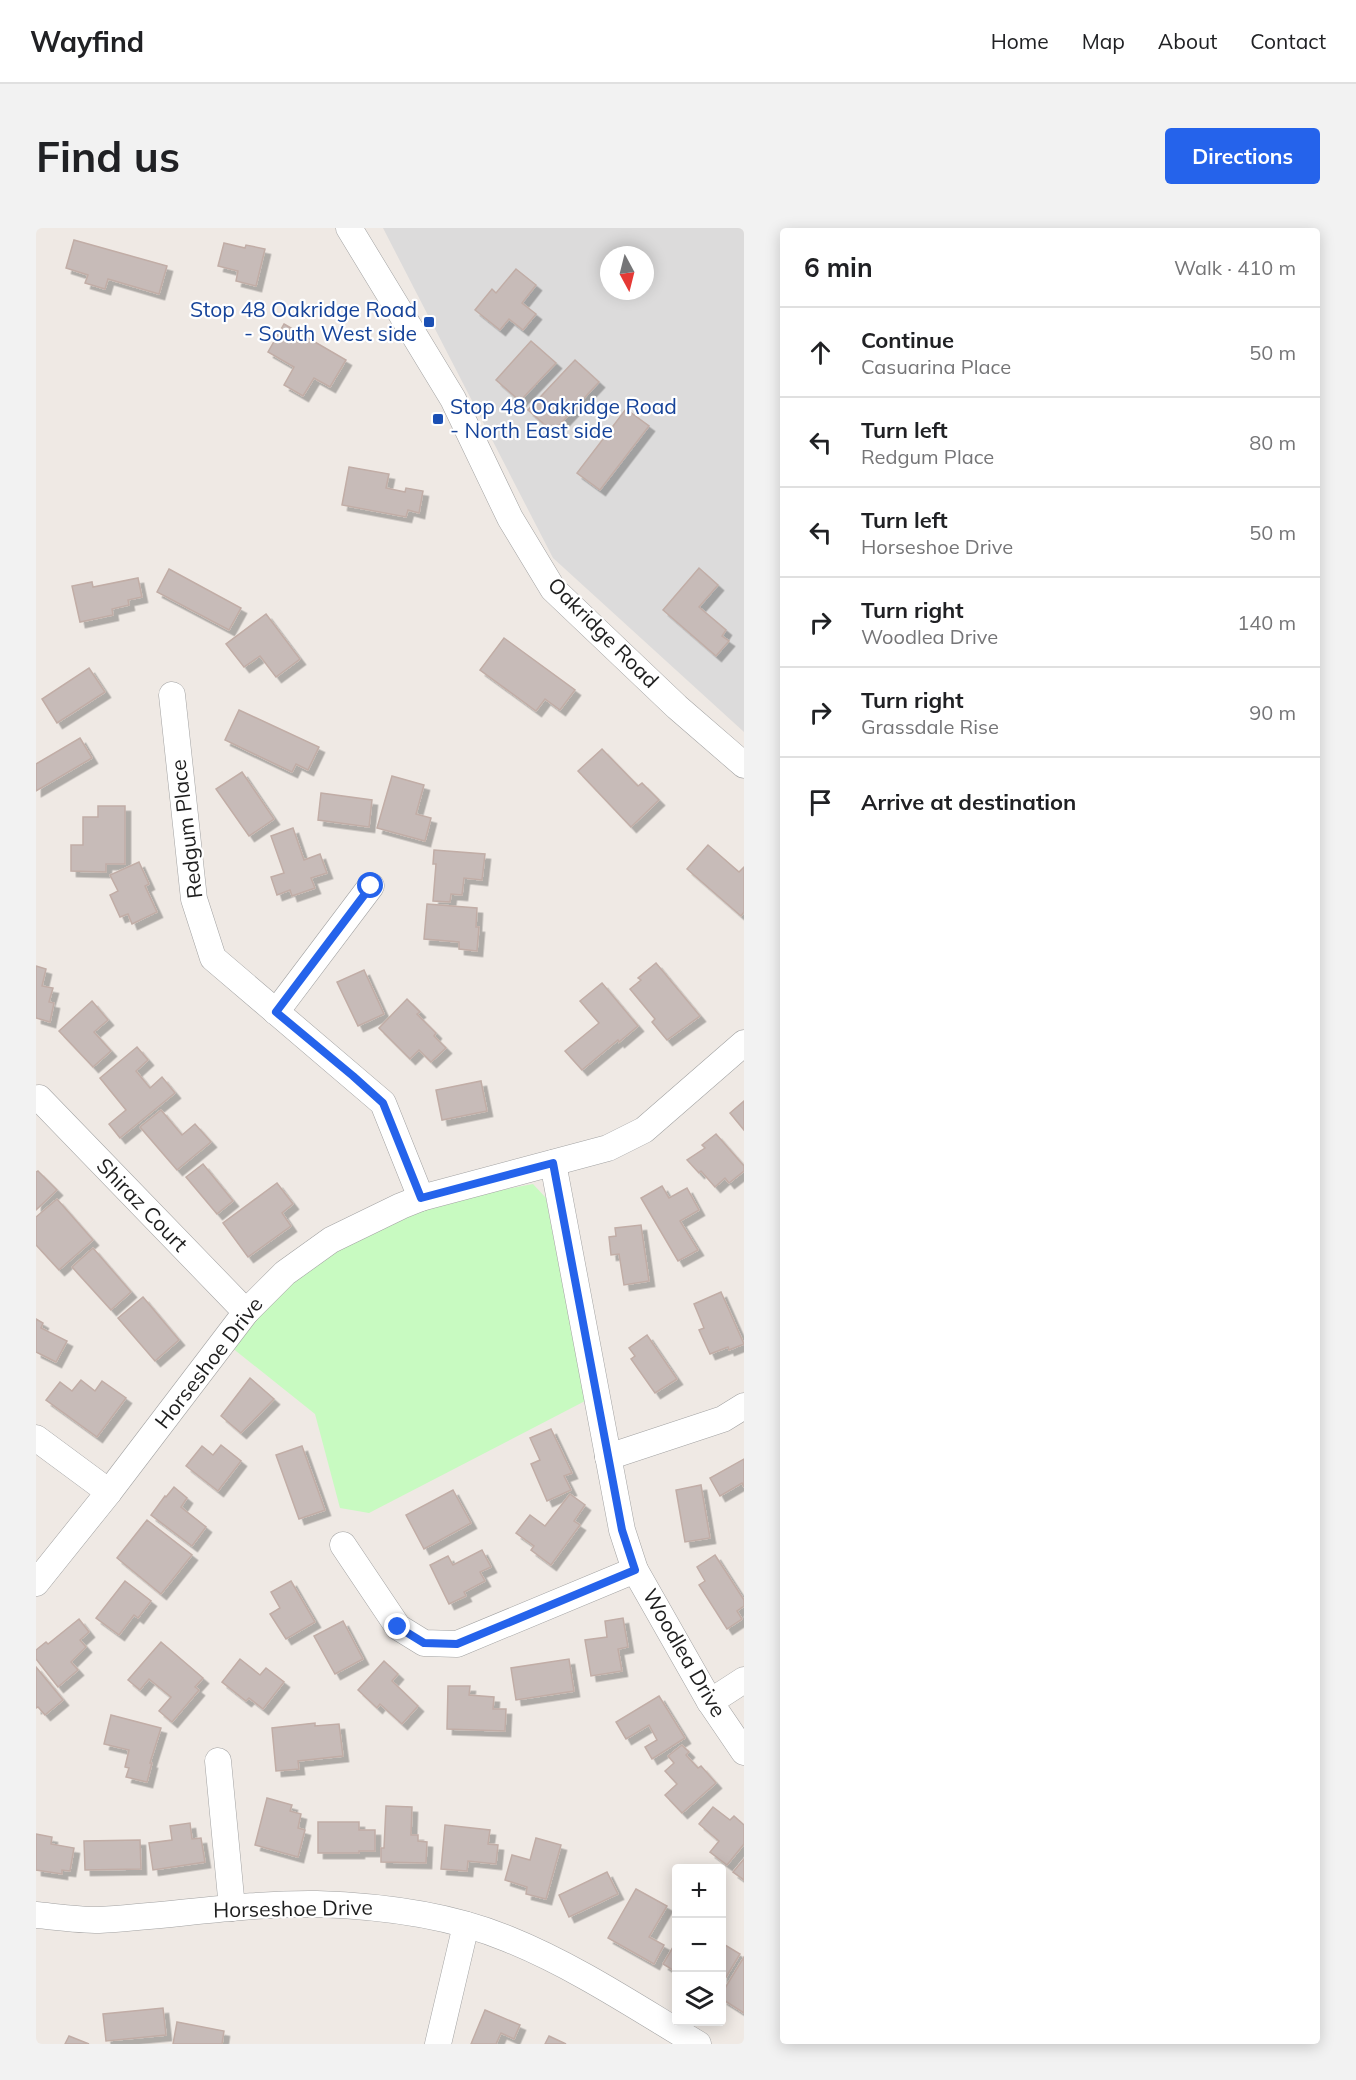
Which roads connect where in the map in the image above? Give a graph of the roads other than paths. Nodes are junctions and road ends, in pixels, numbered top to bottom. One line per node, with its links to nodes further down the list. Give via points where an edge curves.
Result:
1 (349, 228): 3 (street, Oakridge Road, via 453,399 510,518 553,589)
2 (172, 695): 5 (street, Redgum Place, via 194,899 213,958)
3 (744, 765)
4 (371, 886): 5 (street)
5 (276, 1012): 9 (street, Redgum Place, via 383,1103)
6 (744, 1044): 8 (street, Horseshoe Drive, via 644,1130 608,1148)
7 (39, 1098): 10 (street, Shiraz Court)
8 (553, 1163): 9 (street, Horseshoe Drive); 13 (street, Woodlea Drive)
9 (421, 1198): 10 (street, Horseshoe Drive, via 331,1240 285,1274)
10 (246, 1312): 14 (street, Horseshoe Drive)
11 (744, 1406): 13 (street, via 723,1419)
12 (36, 1438): 14 (street)
13 (608, 1457): 16 (street, Woodlea Drive, via 622,1530)
14 (110, 1492): 17 (street, Horseshoe Drive)
15 (343, 1545): 16 (street, via 398,1627 424,1643 457,1644)
16 (635, 1570): 19 (street, Woodlea Drive)
17 (36, 1583)
18 (744, 1680): 19 (street)
19 (710, 1702): 20 (street, Woodlea Drive)
20 (744, 1752)
21 (218, 1761): 22 (street)
22 (232, 1908): 23 (street, Horseshoe Drive, via 97,1920); 24 (street, Horseshoe Drive, via 315,1904 396,1909)
23 (36, 1915)
24 (466, 1925): 25 (street); 26 (street, Horseshoe Drive, via 507,1938 582,1974)
25 (438, 2044)
26 (698, 2044)

